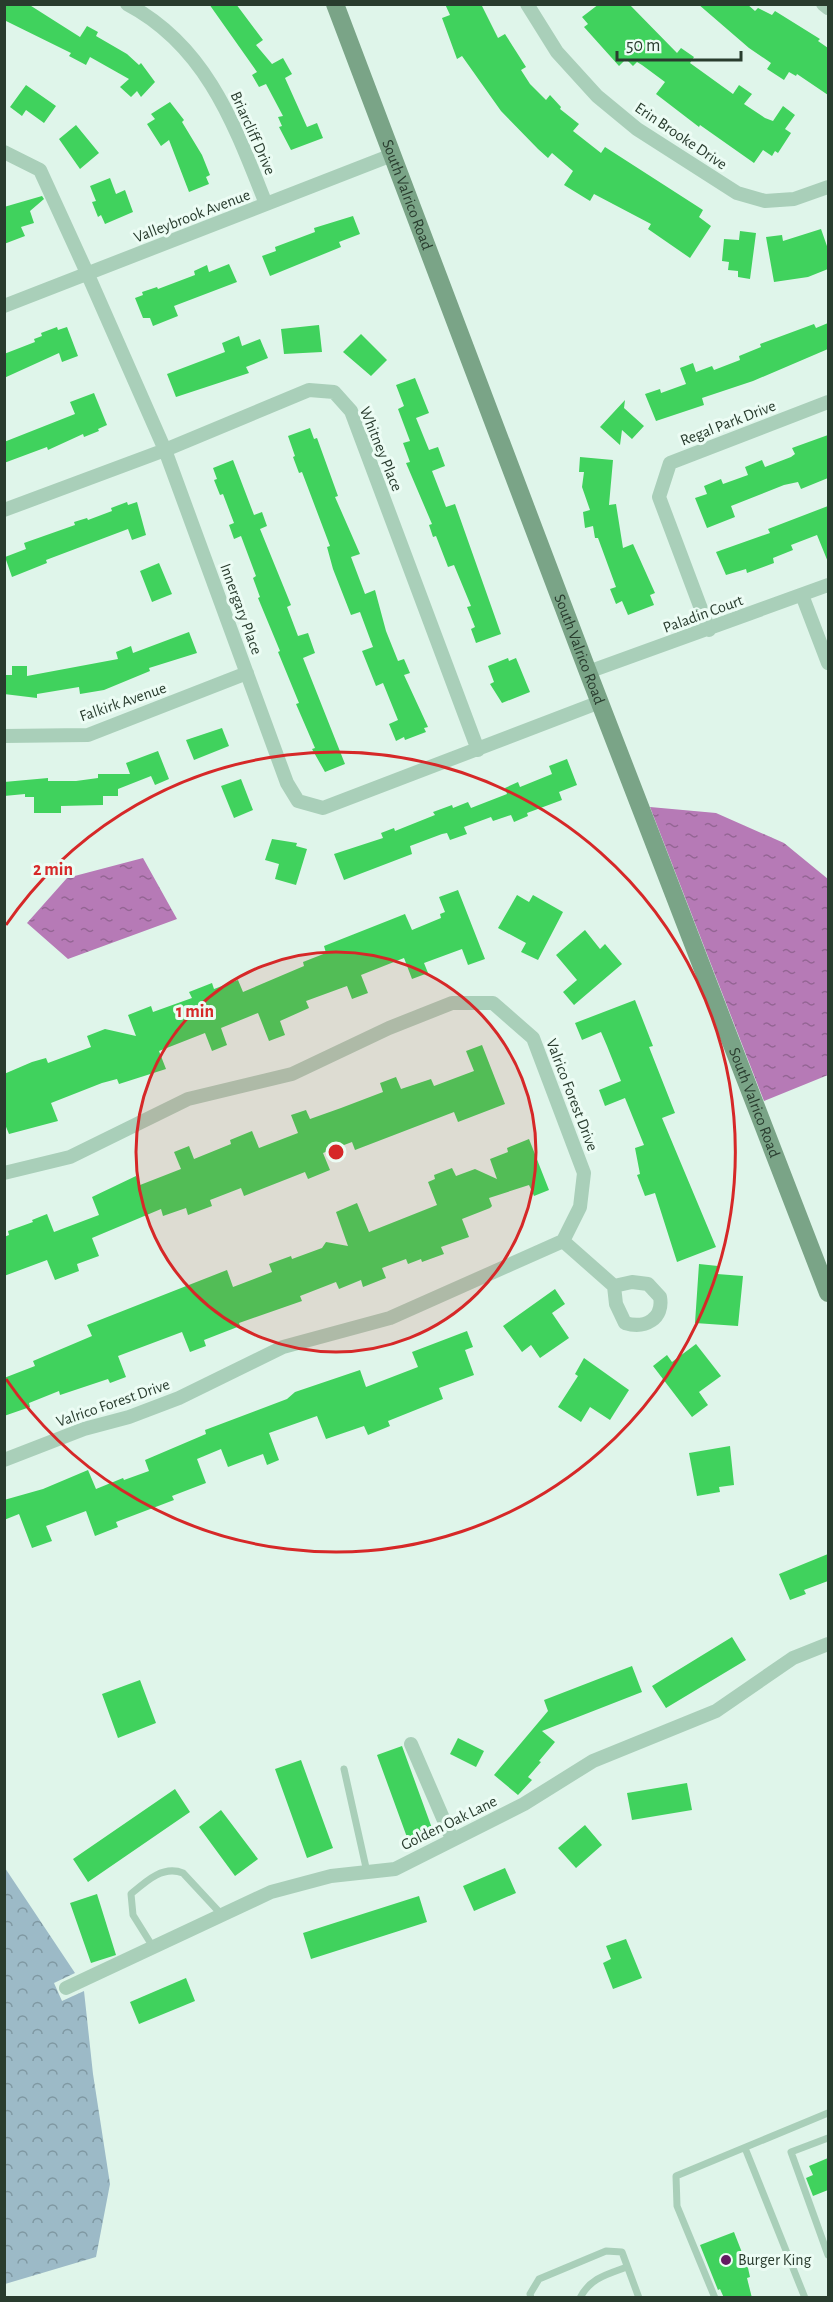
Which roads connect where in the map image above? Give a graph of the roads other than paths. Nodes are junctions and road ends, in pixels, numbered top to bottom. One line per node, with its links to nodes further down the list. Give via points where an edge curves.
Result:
1 (127, 4): 9 (street, Briarcliff Drive, via 190,53 214,86 233,121)
2 (334, 4): 7 (street, South Valrico Road)
3 (527, 4): 8 (street, Erin Brooke Drive, via 557,52 597,96 637,129 737,193 765,201 784,200)
4 (823, 4): 5 (street)
5 (828, 8)
6 (4, 152): 10 (street, Innergary Place, via 40,170)
7 (392, 155): 9 (street, Valleybrook Avenue); 19 (street, South Valrico Road)
8 (828, 187)
9 (266, 204): 10 (street, Valleybrook Avenue)
10 (88, 275): 11 (street, Valleybrook Avenue); 13 (street, Innergary Place)
11 (4, 306)
12 (828, 402): 17 (street, Regal Park Drive, via 670,463 659,497)
13 (165, 450): 14 (street, Whitney Place); 20 (street, Innergary Place); 23 (street, Whitney Place, via 309,390 334,392 351,411)
14 (4, 510)
15 (828, 585): 16 (street, Paladin Court)
16 (802, 595): 17 (street, Paladin Court); 18 (street)
17 (709, 630): 19 (street, Paladin Court)
18 (828, 663)
19 (588, 672): 21 (street, South Valrico Road)
20 (247, 674): 22 (street, Falkirk Avenue, via 88,735); 23 (street, Innergary Place, via 287,783 298,801 323,808)
21 (600, 702): 23 (street, Innergary Place); 27 (street, South Valrico Road)
22 (4, 736)
23 (478, 750)
24 (4, 1173): 25 (street, Valrico Forest Drive, via 70,1157 188,1099 292,1074 452,1003 494,1003 533,1038 584,1173 580,1207)
25 (563, 1241): 26 (street); 28 (street, Valrico Forest Drive, via 390,1318 283,1347 179,1398)
26 (614, 1286)
27 (828, 1293)
28 (4, 1460)
29 (828, 1644): 32 (street, Golden Oak Lane, via 793,1658 716,1711 593,1761 524,1804)
30 (411, 1744): 32 (street)
31 (344, 1769): 33 (lane)
32 (452, 1839): 33 (street, Golden Oak Lane, via 395,1869)
33 (367, 1872): 34 (street, Golden Oak Lane, via 331,1876 271,1892)
34 (222, 1915): 35 (street, Golden Oak Lane); 35 (lane, via 183,1873 165,1870 131,1894 133,1915)
35 (153, 1948): 36 (street, Golden Oak Lane)
36 (66, 1988)
37 (828, 2114): 39 (lane)
38 (828, 2138): 40 (lane, via 791,2152)
39 (745, 2148): 45 (lane, via 676,2176 677,2206); 46 (lane)
40 (828, 2255)
41 (627, 2267): 42 (lane, via 622,2252 606,2251 539,2279); 43 (lane, via 595,2279); 44 (lane)
42 (531, 2298)
43 (580, 2298)
44 (639, 2298)
45 (715, 2298)
46 (805, 2298)

